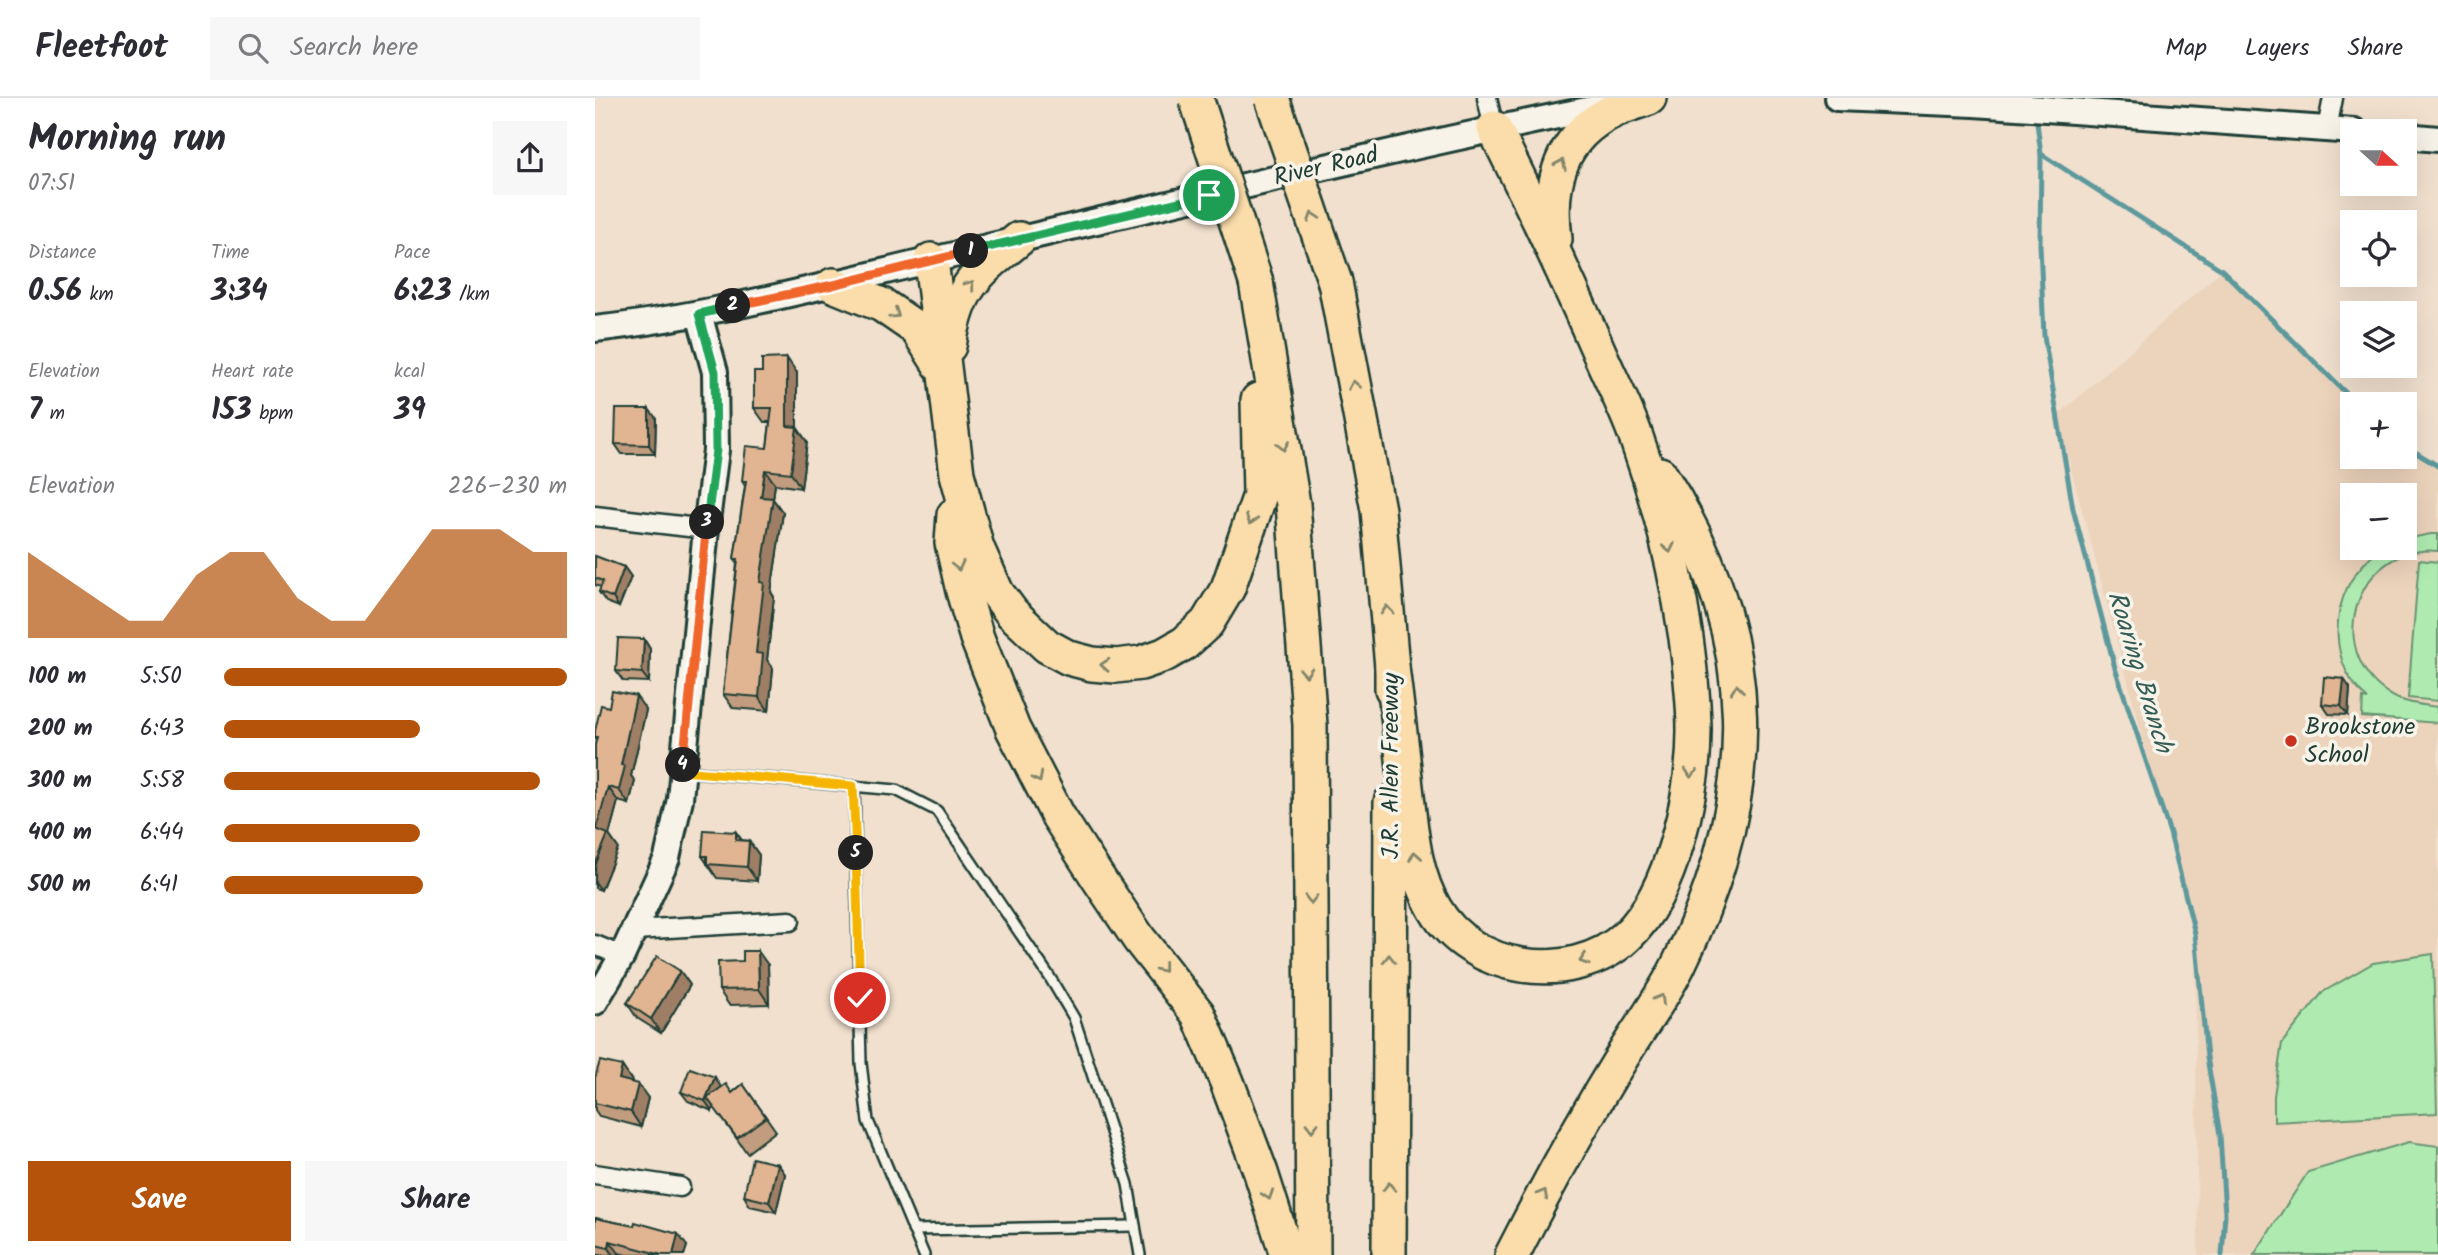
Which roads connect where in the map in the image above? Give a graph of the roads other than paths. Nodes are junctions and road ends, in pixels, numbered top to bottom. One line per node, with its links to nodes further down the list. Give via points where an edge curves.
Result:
1 (1196, 98): 14 (highway, bridge)
2 (1272, 98): 23 (highway, J.R. Allen Freeway, one-way to 2, bridge, via 1378,510 1335,282)
3 (1648, 98): 6 (main road, River Road); 12 (highway, one-way to 3, via 1553,188 1567,150 1592,124)
4 (1837, 98): 7 (main road)
5 (2333, 98): 7 (street)
6 (1491, 113): 11 (main road, River Road); 12 (highway)
7 (2327, 129): 8 (main road)
8 (2340, 130)
9 (2417, 137): 10 (main road)
10 (2438, 139)
11 (1019, 239): 13 (main road, River Road); 18 (highway, one-way to 11, via 952,325 964,291)
12 (1557, 255): 19 (highway)
13 (931, 260): 15 (main road, River Road); 18 (highway)
14 (1256, 282): 20 (highway, one-way to 20, via 1260,495 1228,588 1203,627 1185,643 1152,659 1116,666 1069,658 1047,646 1011,612 986,571); 38 (highway, one-way to 38, via 1293,504 1310,725)
15 (833, 285): 16 (main road, River Road); 18 (highway, one-way to 18, via 882,305 917,329)
16 (699, 314): 17 (main road, River Road); 22 (main road, via 715,372 716,450)
17 (595, 329)
18 (945, 373): 20 (highway)
19 (1636, 435): 23 (highway, one-way to 23, via 1667,539 1682,611 1694,732 1691,781 1677,841 1654,897 1626,937 1584,961 1535,967 1488,956 1449,928 1434,908 1415,863); 40 (highway, one-way to 19, via 1542,1195 1677,969 1715,879 1737,784 1740,711 1723,614 1709,567 1678,503)
20 (957, 474): 37 (highway, one-way to 37, via 952,544 994,684 1059,816 1139,939 1198,1014 1261,1173)
21 (595, 516): 22 (street)
22 (706, 529): 24 (main road)
23 (1392, 667): 39 (highway, J.R. Allen Freeway, one-way to 23)
24 (683, 771): 25 (lane); 27 (main road, via 667,858)
25 (853, 786): 33 (lane, via 896,790 937,811 1049,976 1074,1018 1128,1184); 34 (lane, via 861,1063 868,1121)
26 (790, 921): 27 (street)
27 (634, 930): 29 (main road)
28 (595, 945): 29 (street)
29 (622, 956): 30 (main road)
30 (595, 1002)
31 (595, 1174): 32 (street)
32 (680, 1187)
33 (1135, 1226): 34 (lane); 36 (lane)
34 (913, 1230): 35 (lane)
35 (924, 1255)
36 (1140, 1255)
37 (1287, 1255)
38 (1313, 1255)
39 (1389, 1255)
40 (1512, 1255)

